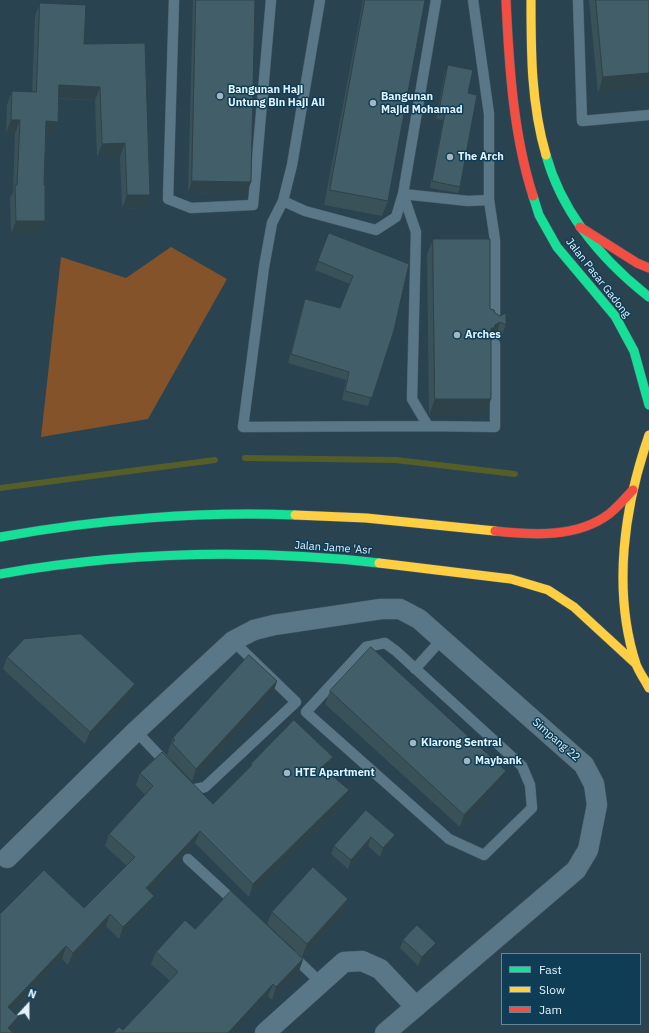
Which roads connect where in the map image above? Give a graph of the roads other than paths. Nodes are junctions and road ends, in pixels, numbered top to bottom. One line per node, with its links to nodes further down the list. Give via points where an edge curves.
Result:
1 (174, 0): 2 (lane, via 168,199 191,208 253,205)
2 (271, 0)
3 (320, 0): 12 (lane, via 292,165)
4 (436, 0): 10 (lane)
5 (473, 0): 11 (lane, via 489,114)
6 (506, 0): 18 (main road, Jalan Pasar Gadong, via 509,60 520,140 527,177 539,215 557,247 615,316 634,351)
7 (531, 0): 13 (main road, Jalan Pasar Gadong, via 534,88 541,139 553,178)
8 (578, 0): 9 (lane, via 582,121)
9 (649, 115)
10 (403, 194): 11 (lane, via 468,201); 12 (lane, via 396,217 376,230 304,211); 19 (lane, via 416,232 412,399)
11 (489, 200): 16 (lane, via 495,240)
12 (283, 201): 19 (lane, via 272,222 269,237 243,427)
13 (580, 227): 14 (main road); 15 (main road, Jalan Pasar Gadong, via 610,264)
14 (649, 268)
15 (649, 297)
16 (495, 325)
17 (495, 344): 19 (lane, via 495,427)
18 (649, 405)
19 (428, 426)
20 (649, 435): 21 (main road)
21 (633, 490): 22 (main road, via 609,514 590,525 569,532 501,532 366,518 271,514 153,518); 26 (main road, via 626,529 623,578 627,620)
22 (0, 537)
23 (0, 574): 26 (main road, Jalan Jame 'Asr, via 39,567 152,556 268,555 364,561 511,579 548,590 574,607)
24 (442, 639): 25 (street, Simpang 22, via 419,619 400,609 381,609 274,625 254,630); 27 (lane); 35 (street, Simpang 22, via 584,765 594,784 597,805 588,850 576,870)
25 (233, 641): 29 (street, Simpang 22); 29 (lane, via 296,702 205,786 191,790)
26 (636, 664): 28 (main road)
27 (415, 669): 27 (lane, via 385,643 366,647 306,712 449,839 484,855 532,808 530,785 522,766)
28 (649, 688)
29 (136, 731): 30 (street, Simpang 22)
30 (2, 859)
31 (188, 859): 32 (lane)
32 (245, 912)
33 (286, 950): 34 (lane)
34 (320, 982): 35 (street, via 344,962 362,961 380,969); 36 (street)
35 (416, 1007): 37 (street, Simpang 22)
36 (265, 1033)
37 (385, 1033)

